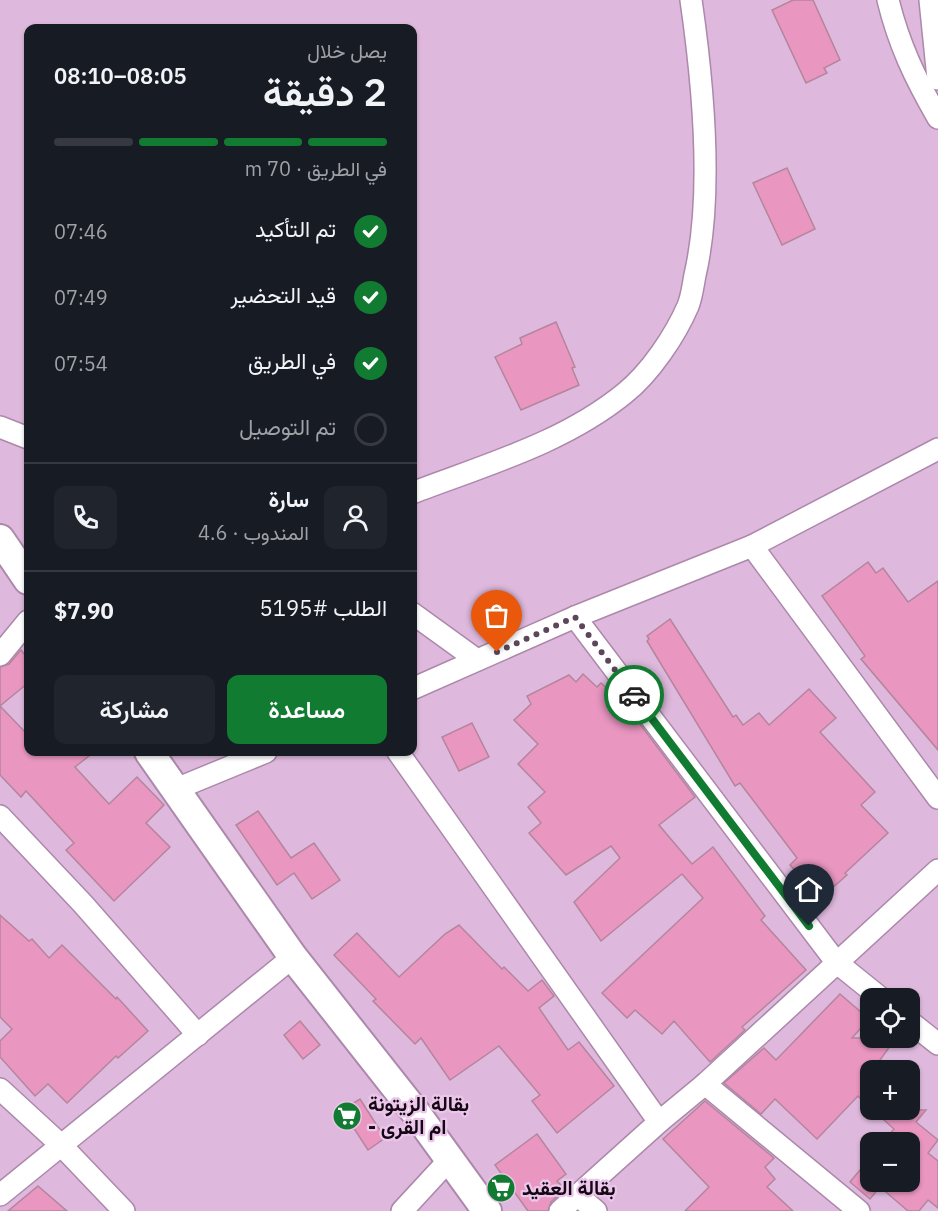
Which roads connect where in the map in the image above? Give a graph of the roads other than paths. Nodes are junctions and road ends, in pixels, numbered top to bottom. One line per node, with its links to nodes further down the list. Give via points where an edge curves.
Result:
1 (691, 0): 9 (street, via 705,146 702,246 688,305 659,356 626,393 594,415 545,443)
2 (888, 0): 5 (street, via 896,34 916,81)
3 (930, 0): 4 (street)
4 (938, 79)
5 (938, 118)
6 (0, 428): 7 (street)
7 (24, 437)
8 (938, 449): 11 (street)
9 (417, 491)
10 (0, 539): 12 (street)
11 (752, 546): 14 (street); 23 (street)
12 (24, 574)
13 (417, 617): 17 (street)
14 (575, 617): 17 (street); 27 (street)
15 (24, 626): 16 (street)
16 (0, 655)
17 (477, 660): 18 (street)
18 (417, 687)
19 (152, 756): 22 (street)
20 (256, 756): 22 (street)
21 (401, 756): 34 (street)
22 (176, 789): 26 (street)
23 (938, 798)
24 (0, 816): 30 (street)
25 (938, 870): 27 (street)
26 (293, 957): 30 (street); 36 (street)
27 (836, 962): 28 (street); 32 (street)
28 (868, 988)
29 (920, 1030): 31 (street)
30 (198, 1035): 35 (street)
31 (938, 1044)
32 (705, 1084): 34 (street); 44 (street)
33 (0, 1089): 35 (street)
34 (659, 1122): 38 (street)
35 (62, 1145): 37 (street); 39 (street)
36 (450, 1159): 40 (street); 41 (street)
37 (0, 1195)
38 (577, 1195): 42 (street); 43 (street)
39 (124, 1211)
40 (402, 1211)
41 (487, 1211)
42 (560, 1211)
43 (596, 1211)
44 (859, 1211)

